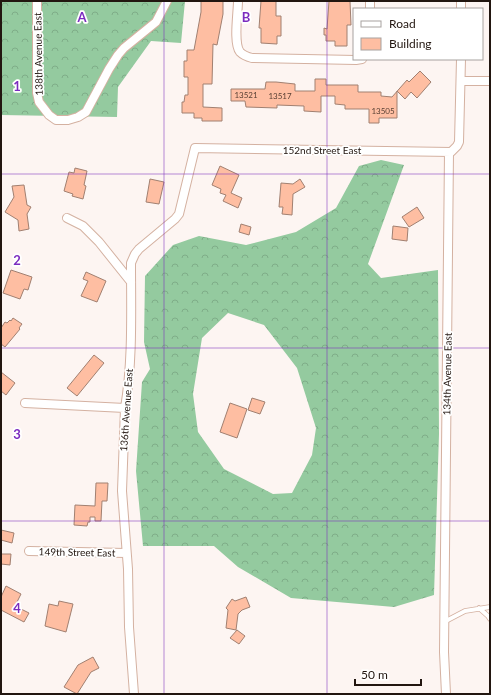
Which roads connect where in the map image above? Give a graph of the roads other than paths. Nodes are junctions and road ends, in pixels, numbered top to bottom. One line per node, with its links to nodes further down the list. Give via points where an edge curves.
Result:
1 (37, 1): 2 (street, 138th Avenue East, via 37,93 39,102 49,115 61,121 86,112 118,55 156,22)
2 (168, 1)
3 (238, 1): 4 (street, via 237,40 242,54 252,58)
4 (353, 60)
5 (461, 60): 6 (street)
6 (461, 81): 7 (street); 9 (street, via 459,142 454,150)
7 (490, 81)
8 (195, 148): 9 (street, 152nd Street East); 11 (street, 136th Avenue East, via 179,214 135,254 131,263)
9 (449, 152): 19 (street, 134th Avenue East)
10 (67, 218): 11 (street, via 83,226 99,242)
11 (131, 282): 13 (street, 136th Avenue East, via 130,356)
12 (25, 404): 13 (street)
13 (124, 408): 15 (street, 136th Avenue East, via 122,491)
14 (29, 551): 15 (street, 149th Street East)
15 (126, 553): 20 (street, 136th Avenue East)
16 (490, 607): 17 (lane)
17 (479, 608): 18 (lane); 19 (lane, via 465,611)
18 (490, 619)
19 (444, 622): 21 (street, 134th Avenue East)
20 (134, 694)
21 (446, 694)

